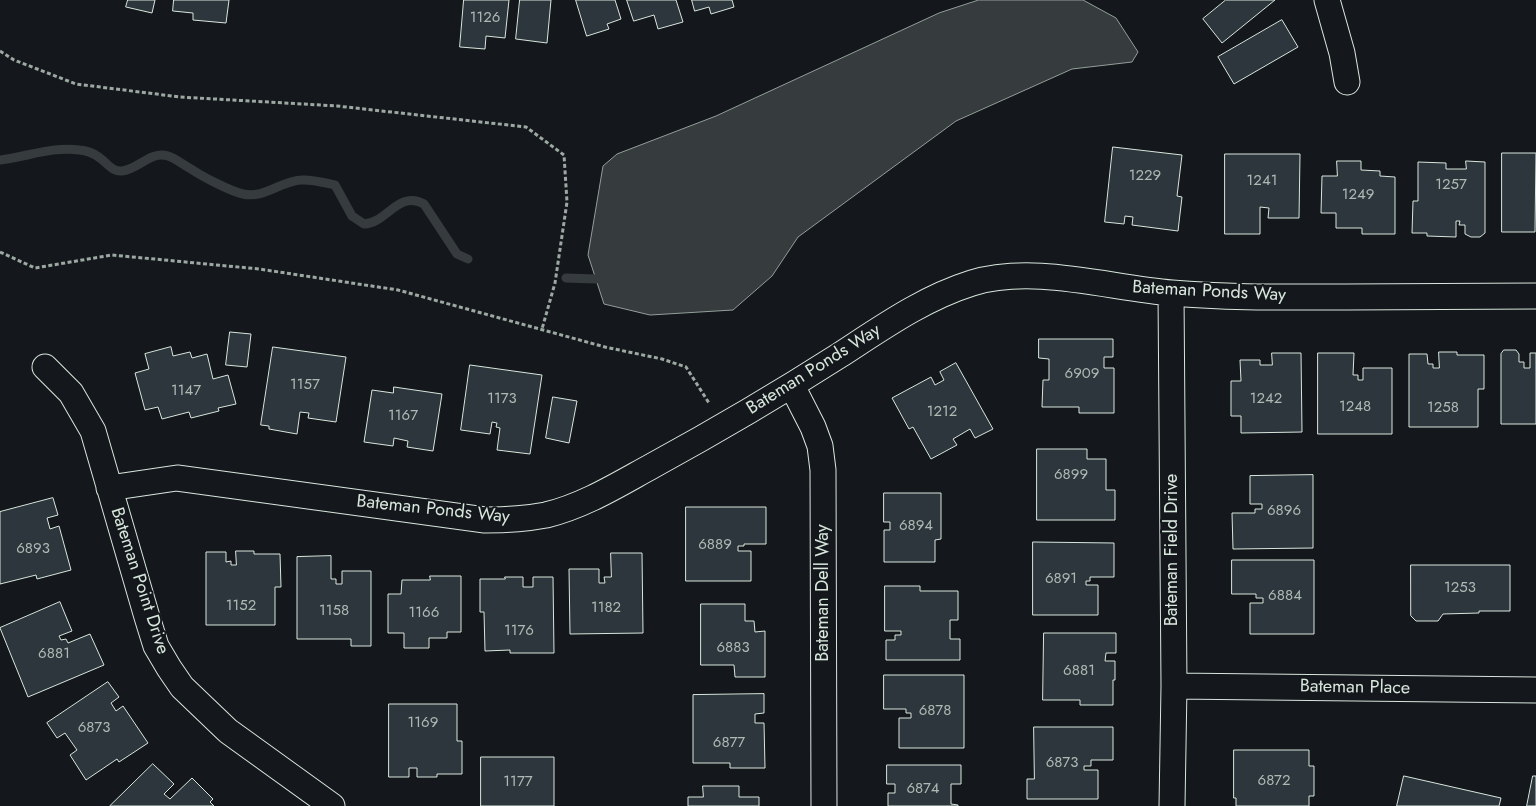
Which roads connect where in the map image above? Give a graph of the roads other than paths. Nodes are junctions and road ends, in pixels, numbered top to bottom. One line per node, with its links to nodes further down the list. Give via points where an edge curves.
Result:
1 (1327, 0): 2 (street)
2 (1347, 82)
3 (1171, 293): 4 (street, Bateman Ponds Way, via 1262,297); 6 (street, Bateman Ponds Way, via 1048,277 1017,276 975,282 944,292 914,307); 8 (street, Bateman Field Drive)
4 (1536, 296)
5 (45, 367): 7 (street, Bateman Point Drive, via 70,393 93,431)
6 (792, 386): 7 (street, Bateman Ponds Way, via 577,505 518,520 449,516 176,478); 11 (street, Bateman Dell Way, via 818,440 823,470)
7 (109, 488): 10 (street, Bateman Point Drive, via 156,646 182,688 228,731)
8 (1174, 686): 9 (street, Bateman Place); 12 (street, Bateman Field Drive)
9 (1536, 690)
10 (332, 806)
11 (824, 806)
12 (1172, 806)

